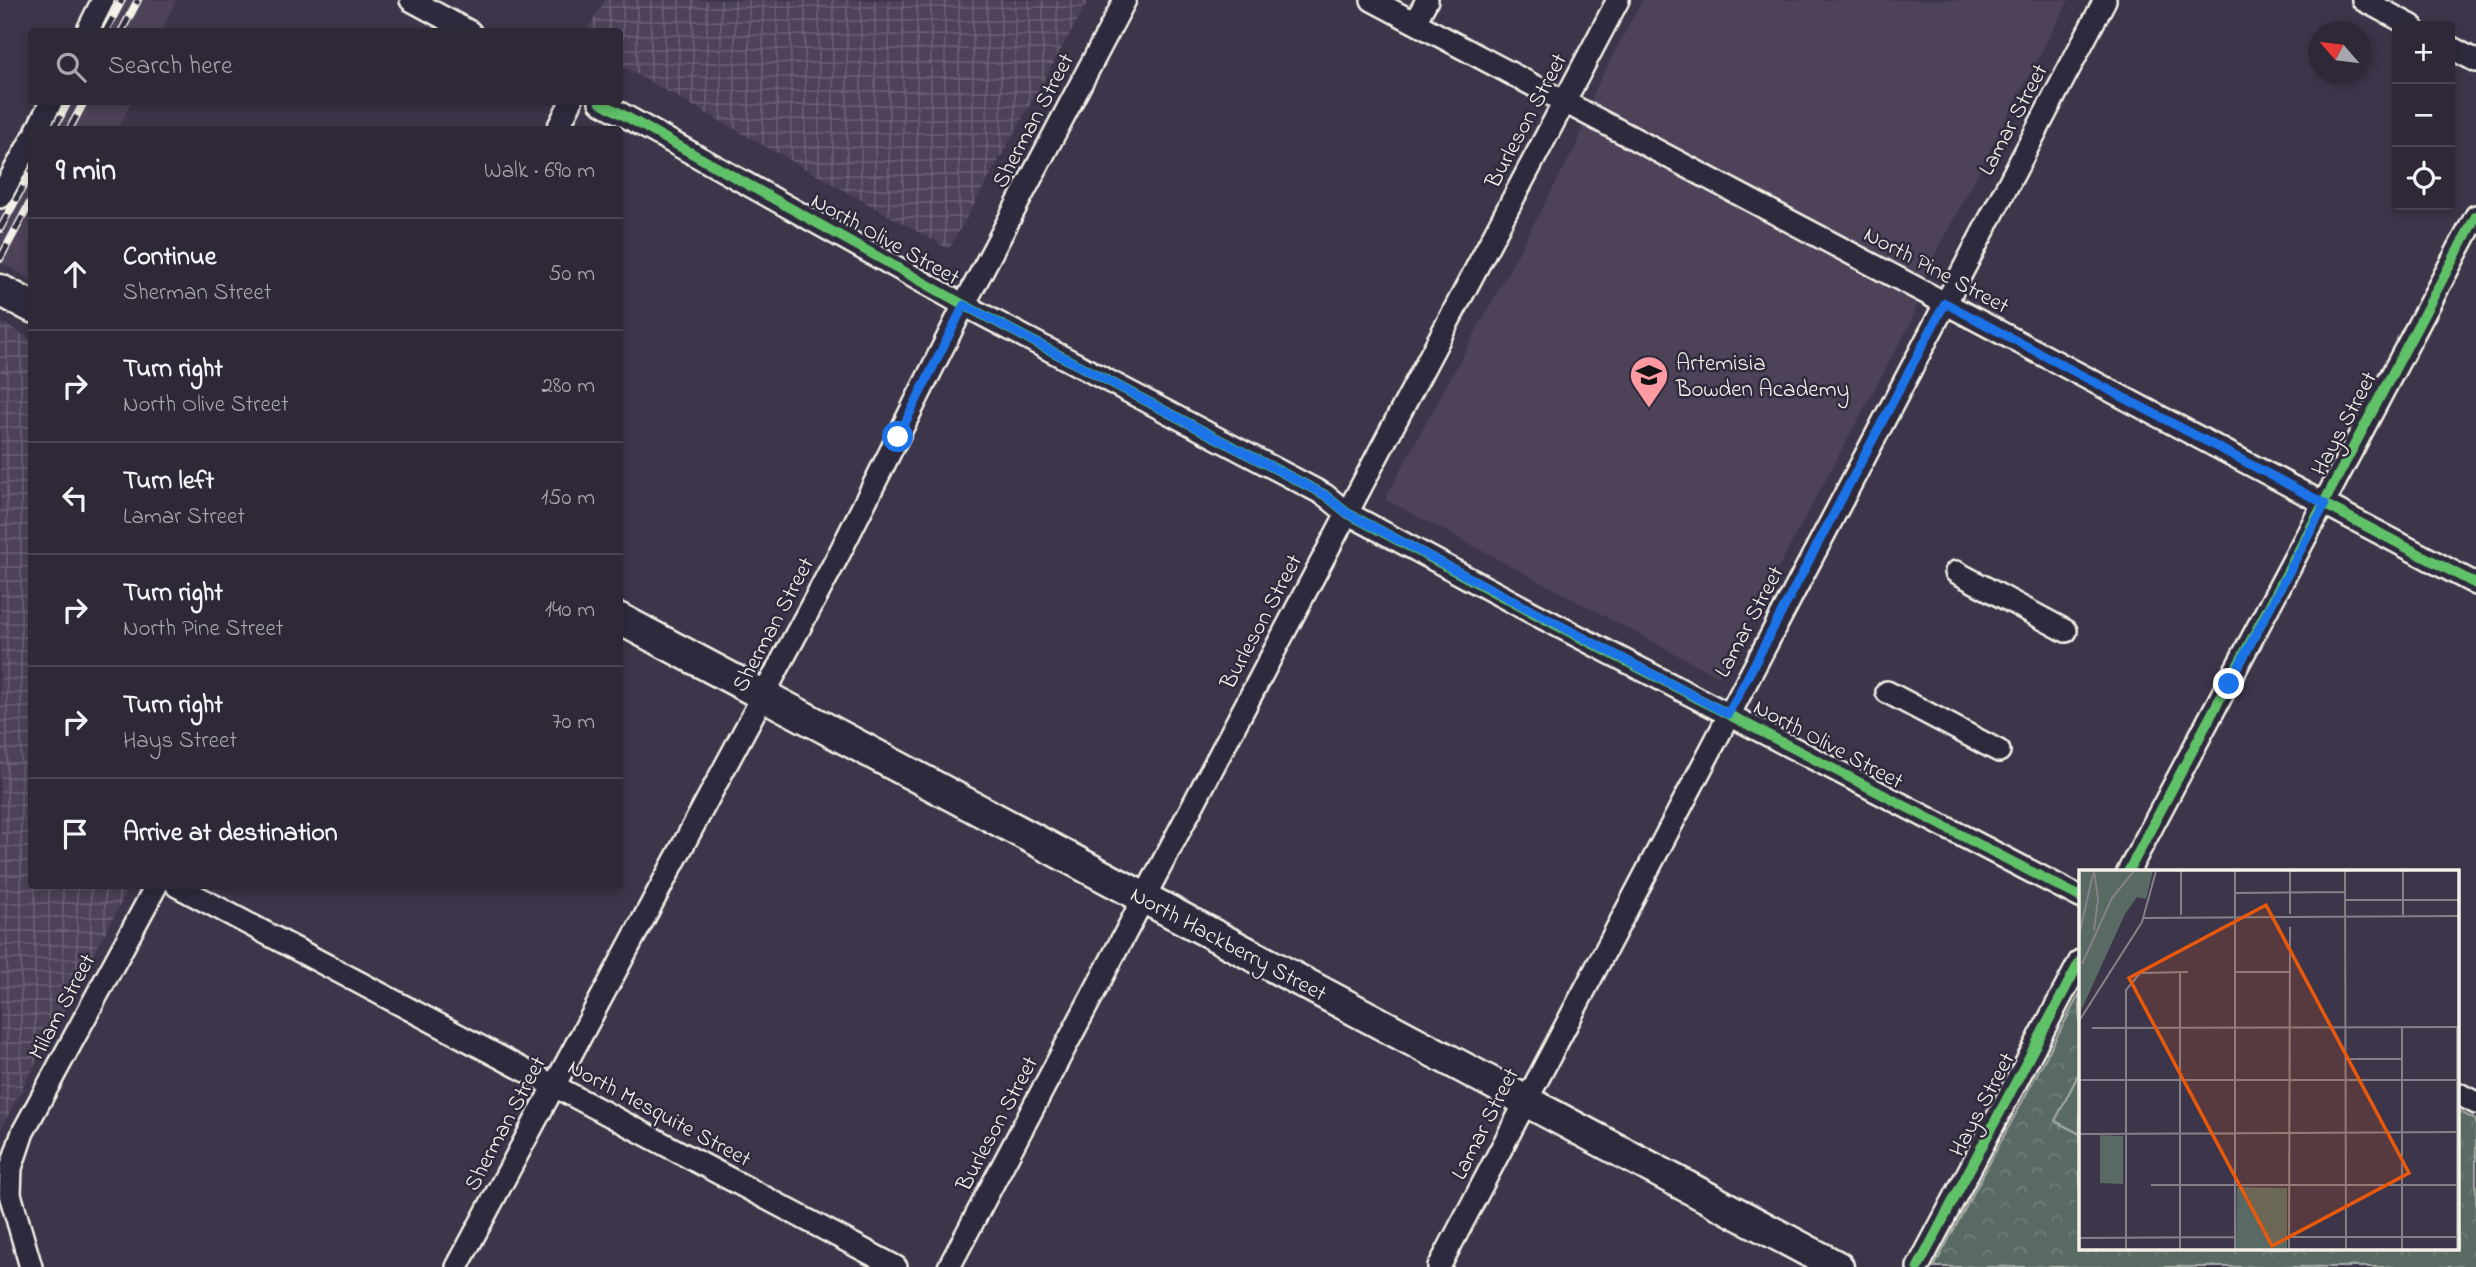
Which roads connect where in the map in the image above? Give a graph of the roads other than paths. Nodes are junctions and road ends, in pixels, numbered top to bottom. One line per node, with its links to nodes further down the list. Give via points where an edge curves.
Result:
1 (103, 0): 11 (street)
2 (411, 0): 12 (street)
3 (1125, 0): 27 (street, Sherman Street)
4 (1372, 0): 10 (street, North Pine Street)
5 (1427, 0): 10 (street)
6 (1618, 0): 15 (street, Burleson Street)
7 (2105, 0): 25 (street, Lamar Street)
8 (2362, 0): 9 (street)
9 (2402, 21)
10 (1415, 22): 15 (street, North Pine Street)
11 (89, 28)
12 (463, 28)
13 (2455, 50): 14 (street)
14 (2476, 61)
15 (1564, 101): 25 (street, North Pine Street); 29 (street, Burleson Street)
16 (50, 105): 19 (street)
17 (570, 105): 20 (street)
18 (605, 105): 27 (street, North Olive Street)
19 (39, 126)
20 (559, 126)
21 (28, 146): 22 (street)
22 (0, 197)
23 (2476, 216): 28 (street, Hays Street)
24 (0, 290): 26 (main road)
25 (1945, 303): 28 (street, North Pine Street); 36 (street, Lamar Street)
26 (28, 305)
27 (964, 305): 29 (street, North Olive Street, via 1325,495); 35 (street, Sherman Street)
28 (2325, 504): 31 (street, North Pine Street); 38 (street, Hays Street)
29 (1347, 513): 36 (street, North Olive Street); 42 (street, Burleson Street)
30 (1956, 572): 33 (street)
31 (2476, 584)
32 (623, 621): 35 (main road, North Hackberry Street)
33 (2066, 631)
34 (1887, 692): 37 (street)
35 (764, 696): 42 (main road, North Hackberry Street); 44 (street, Sherman Street)
36 (1728, 714): 41 (street, North Olive Street); 46 (street, Lamar Street)
37 (1999, 751)
38 (2129, 870)
39 (154, 889): 48 (street, Milam Street, via 23,1132 10,1168 10,1194)
40 (183, 889): 44 (street, North Mesquite Street)
41 (2079, 896)
42 (1144, 898): 46 (main road, North Hackberry Street); 51 (street, Burleson Street)
43 (2079, 965): 54 (street, Hays Street)
44 (554, 1086): 49 (street, Sherman Street); 50 (street, North Mesquite Street)
45 (2458, 1094): 47 (street)
46 (1525, 1101): 52 (street, Lamar Street); 53 (main road, North Hackberry Street)
47 (2476, 1103)
48 (31, 1267)
49 (457, 1267)
50 (895, 1267)
51 (949, 1267)
52 (1439, 1267)
53 (1838, 1267)
54 (1917, 1267)

